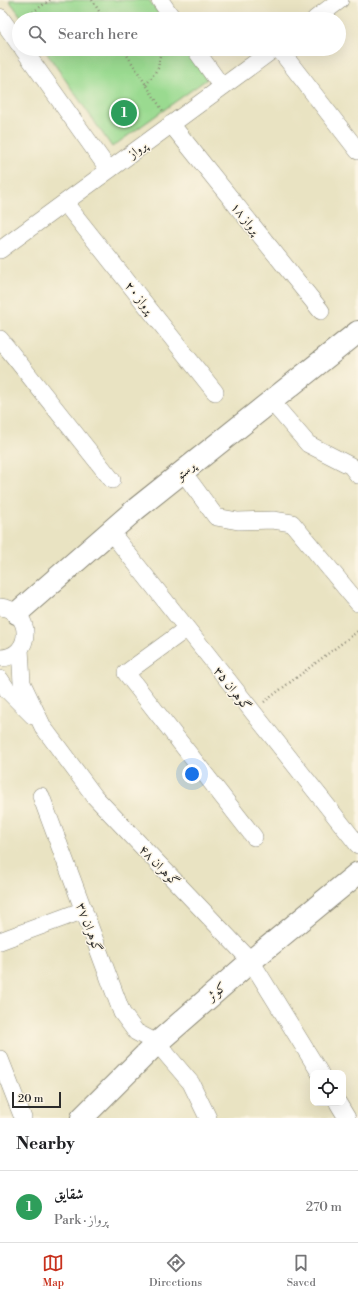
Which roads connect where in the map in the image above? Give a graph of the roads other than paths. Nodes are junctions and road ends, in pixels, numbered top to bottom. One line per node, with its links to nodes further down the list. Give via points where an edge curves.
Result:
1 (160, 0): 3 (street)
2 (336, 1): 4 (street)
3 (168, 12)
4 (323, 12)
5 (0, 17): 6 (street)
6 (12, 34)
7 (28, 56): 14 (street)
8 (200, 56): 11 (street)
9 (264, 56): 11 (street, پرواز)
10 (283, 56): 13 (street)
11 (222, 87): 12 (street, پرواز)
12 (171, 124): 14 (street, پرواز); 17 (street, پرواز ۱۸)
13 (358, 151)
14 (109, 170): 15 (street, پرواز)
15 (65, 203): 16 (street, پرواز); 20 (street, پرواز ۲۰)
16 (0, 250)
17 (321, 311)
18 (358, 332): 21 (street, پرستو)
19 (0, 338): 24 (street)
20 (215, 392)
21 (271, 401): 22 (street, پرستو); 23 (street, via 308,444 351,466)
22 (183, 472): 25 (street, پرستو); 26 (street, via 216,517 238,521 273,520 292,523)
23 (358, 475)
24 (112, 480)
25 (110, 531): 27 (street, پرستو); 28 (street, گوهران ۳۵)
26 (358, 603)
27 (9, 610): 29 (street, گوهران ۴۸, via 24,624 25,637)
28 (186, 629): 34 (street, via 126,673); 35 (street, گوهران ۳۵)
29 (20, 649): 30 (street, via 13,655); 32 (street, گوهران ۴۸, via 22,684)
30 (0, 658)
31 (2, 689): 32 (street)
32 (43, 726): 39 (street, گوهران ۴۸, via 95,797)
33 (41, 796): 37 (street, گوهران ۳۷)
34 (254, 837)
35 (358, 845)
36 (358, 873): 39 (street, کوثر)
37 (84, 910): 38 (street); 40 (street, گوهران ۳۷, via 122,1013 136,1032)
38 (0, 941)
39 (251, 961): 40 (street, کوثر); 42 (street, گوهران ۴۸)
40 (157, 1043): 45 (street, کوثر); 46 (street, via 191,1083)
41 (0, 1059): 44 (street)
42 (318, 1070)
43 (340, 1106): 47 (street)
44 (23, 1118)
45 (82, 1118)
46 (208, 1118)
47 (347, 1118)

